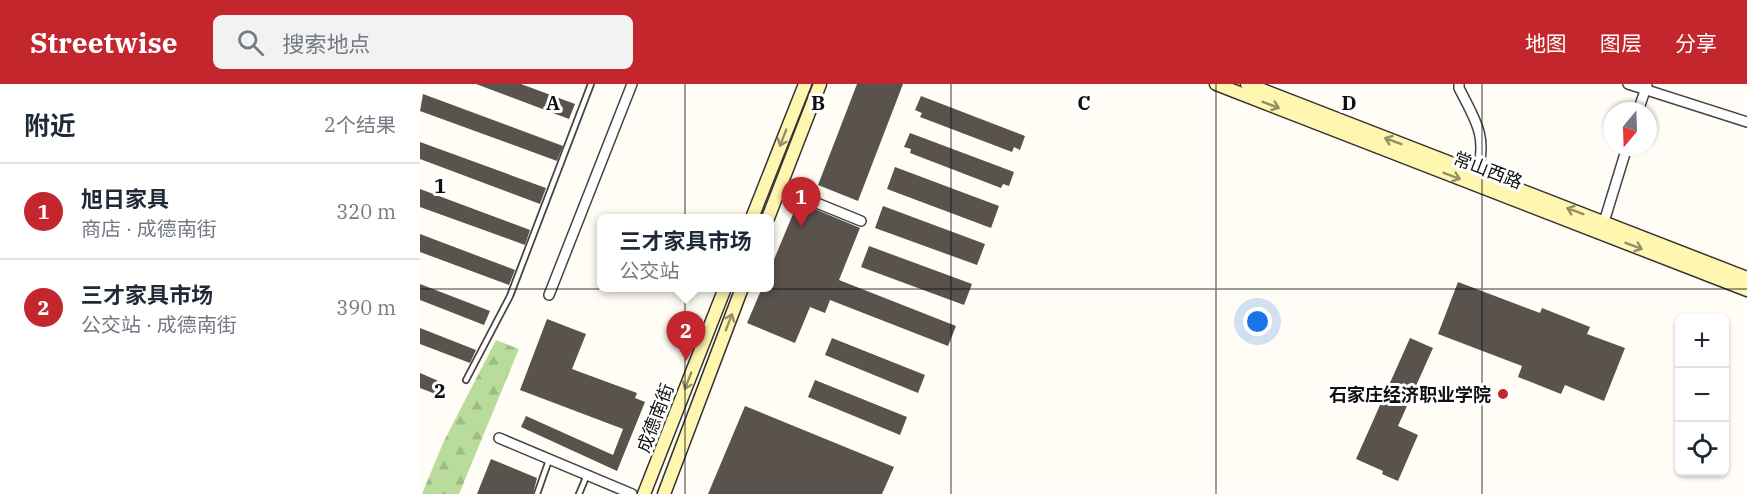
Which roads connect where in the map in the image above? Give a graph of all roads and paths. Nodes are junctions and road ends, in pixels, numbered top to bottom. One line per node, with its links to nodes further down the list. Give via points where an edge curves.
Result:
1 (591, 84): 24 (lane, via 510,296)
2 (632, 84): 23 (street)
3 (805, 84): 15 (main road, one-way to 15)
4 (820, 84): 14 (main road)
5 (1216, 84): 20 (main road, 常山西路, one-way to 20)
6 (1249, 84): 13 (main road, 常山西路, one-way to 6)
7 (1459, 84): 13 (street, via 1481,139 1482,156)
8 (1628, 84): 9 (street)
9 (1646, 87): 10 (street); 11 (street)
10 (1641, 102)
11 (1747, 122)
12 (1624, 156): 18 (street)
13 (1476, 173): 18 (main road, 常山西路, one-way to 13)
14 (780, 188): 16 (main road); 17 (street)
15 (754, 214)
16 (770, 214)
17 (861, 221)
18 (1604, 222): 19 (main road, 常山西路)
19 (1747, 278)
20 (1747, 290)
21 (723, 292): 31 (main road, 成德南街, one-way to 31)
22 (740, 292): 32 (main road, 成德南街, one-way to 22)
23 (549, 295)
24 (466, 380)
25 (499, 438): 26 (street)
26 (550, 459): 27 (street); 28 (lane)
27 (587, 475): 29 (lane); 30 (street)
28 (537, 494)
29 (579, 494)
30 (632, 494)
31 (644, 494)
32 (663, 494)

